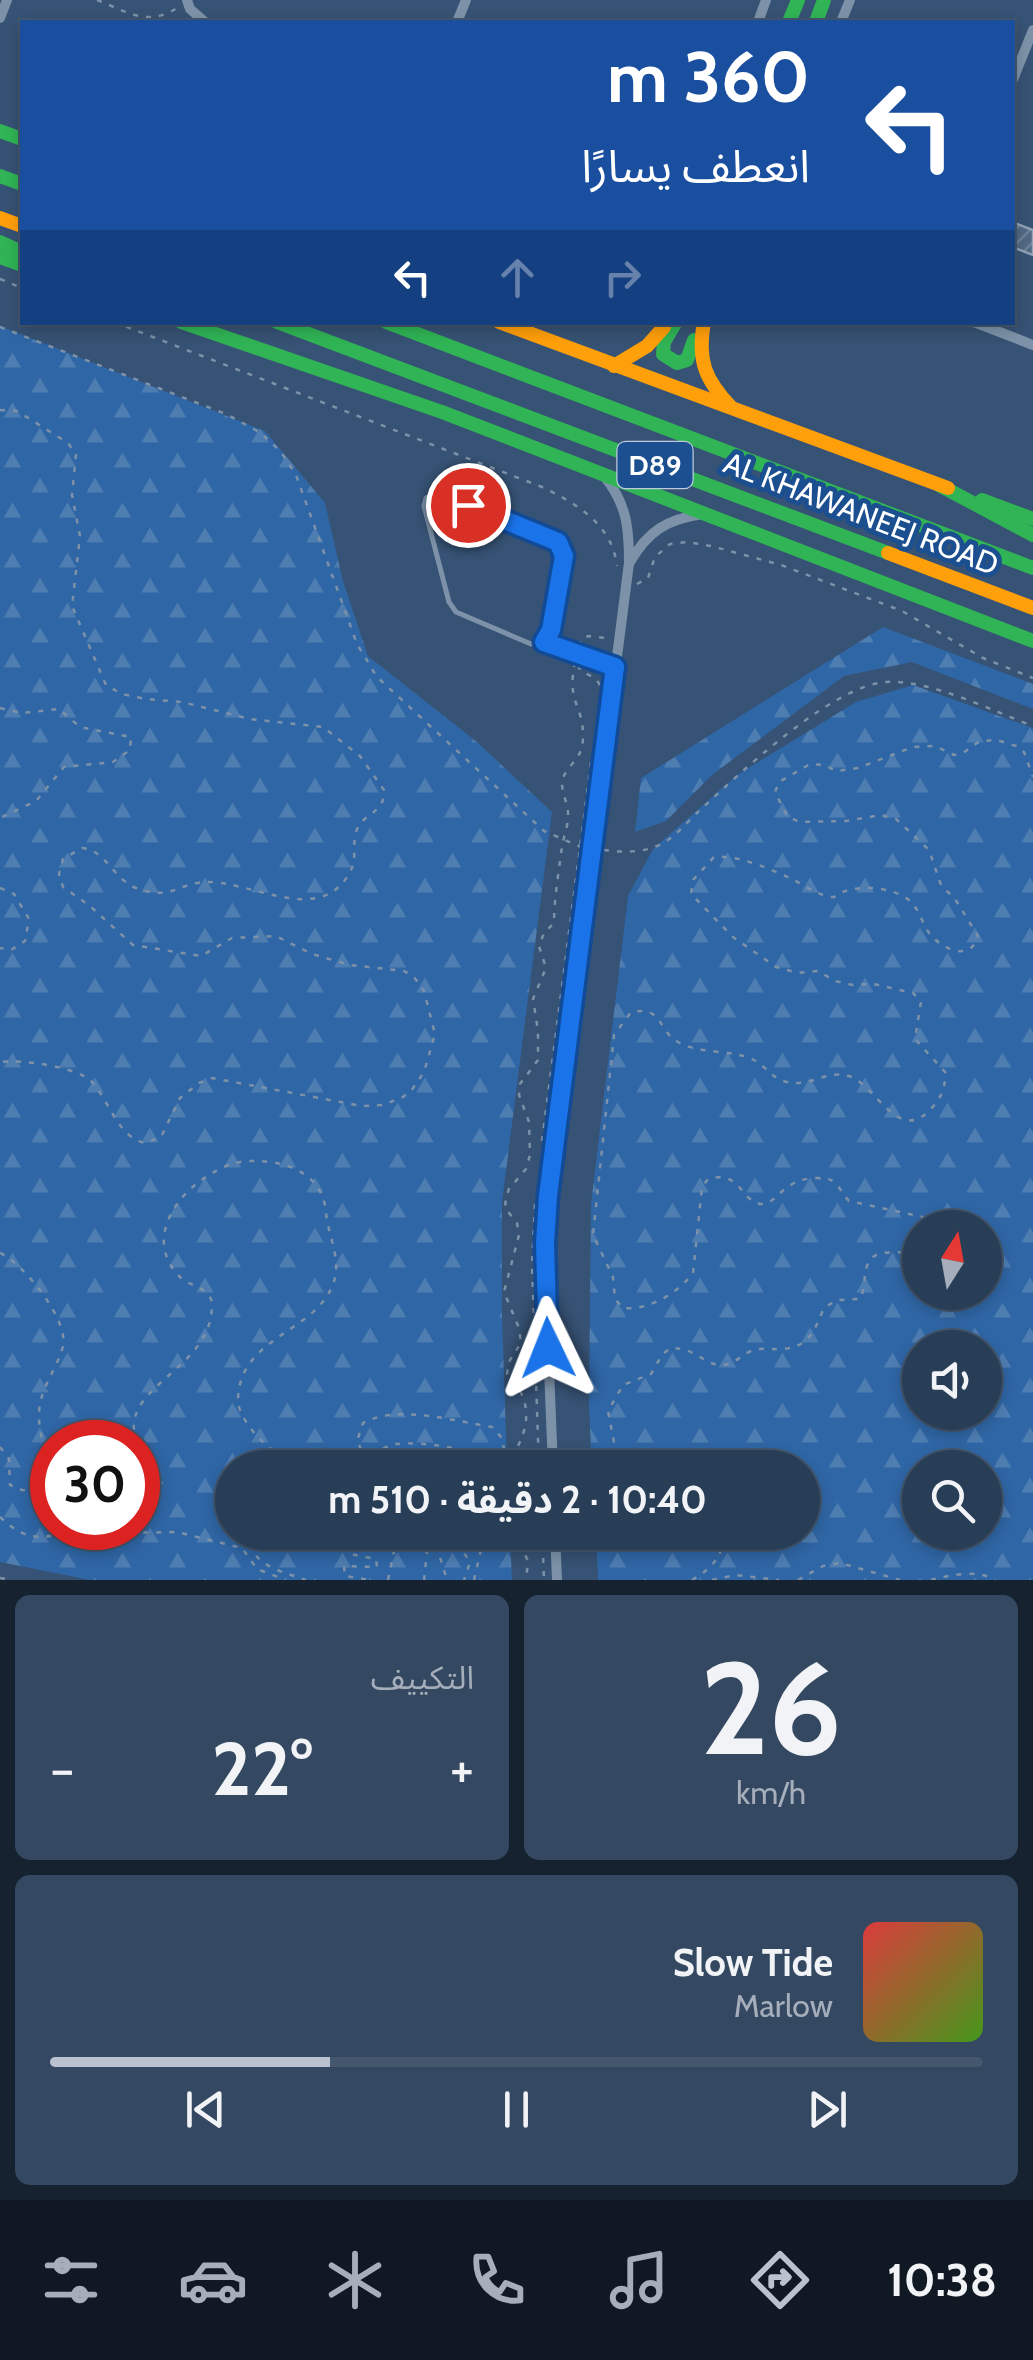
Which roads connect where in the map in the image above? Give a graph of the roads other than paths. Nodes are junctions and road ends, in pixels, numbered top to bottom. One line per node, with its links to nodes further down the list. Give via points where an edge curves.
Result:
1 (7, 0): 2 (street)
2 (0, 18)
3 (1033, 30): 4 (street)
4 (1015, 75)
5 (190, 325): 19 (main road)
6 (285, 325): 26 (main road, AL KHAWANEEJ ROAD / D89)
7 (394, 325): 25 (main road, AL KHAWANEEJ ROAD / D89)
8 (507, 325): 17 (main road)
9 (664, 325): 17 (main road, via 647,346)
10 (674, 325): 11 (main road, via 662,348 677,363 690,355)
11 (700, 325)
12 (701, 325): 18 (main road, via 702,374)
13 (982, 325): 15 (street)
14 (992, 325): 15 (street)
15 (1005, 334): 16 (street)
16 (1033, 345)
17 (614, 366): 18 (main road)
18 (736, 411): 20 (main road)
19 (603, 475): 21 (main road); 24 (street, via 626,514)
20 (938, 484): 22 (main road); 23 (main road)
21 (705, 514): 24 (street, via 656,529); 27 (main road)
22 (1033, 519)
23 (1033, 535)
24 (629, 563): 29 (street)
25 (1033, 568)
26 (1033, 608)
27 (1033, 641)
28 (544, 642): 28 (lane, via 562,546 440,494 428,495 424,506 456,612 532,644); 29 (lane)
29 (615, 667): 30 (street, via 548,1196)
30 (552, 1450)
31 (556, 1550): 32 (street)
32 (557, 1580)

